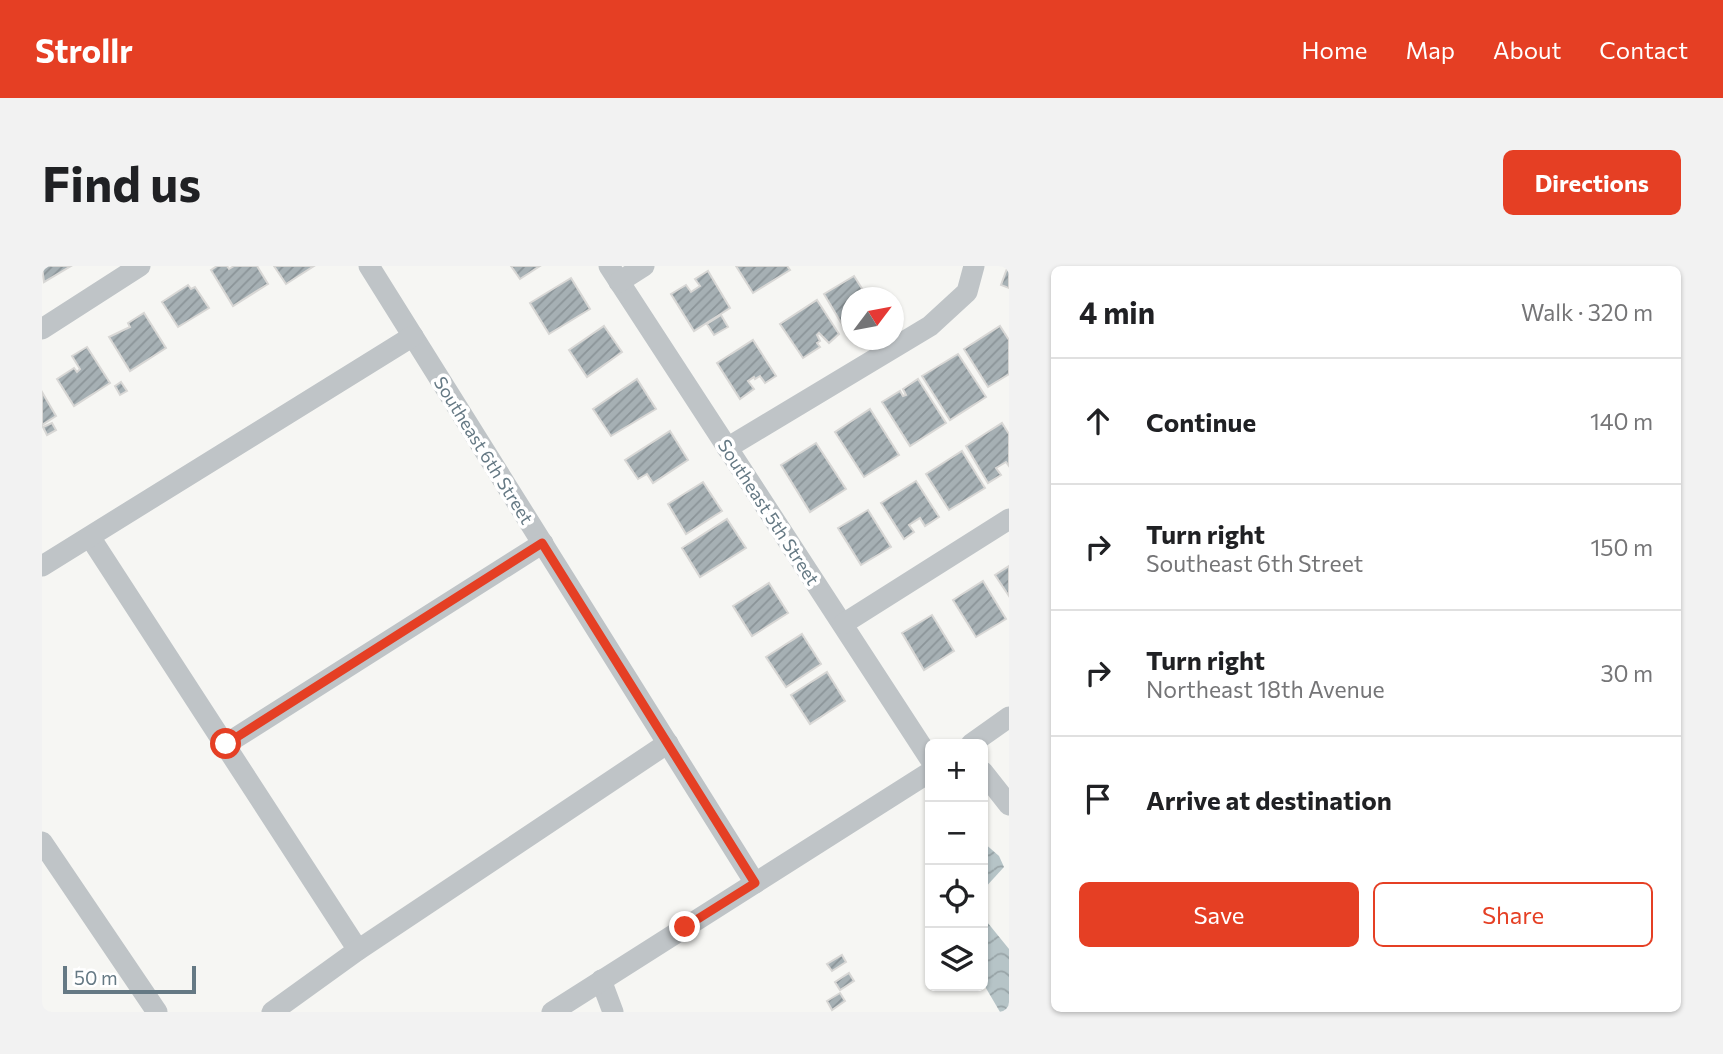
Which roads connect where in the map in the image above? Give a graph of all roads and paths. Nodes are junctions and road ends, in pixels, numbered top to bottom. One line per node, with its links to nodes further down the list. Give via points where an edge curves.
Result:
1 (369, 266): 7 (street, Southeast 6th Street)
2 (644, 266): 5 (street)
3 (974, 266): 8 (street, via 967,292 930,326)
4 (133, 268): 6 (street)
5 (614, 274): 8 (street, Southeast 5th Street)
6 (42, 329)
7 (412, 336): 10 (street); 11 (street, Southeast 6th Street)
8 (727, 448): 13 (street, Southeast 5th Street)
9 (1009, 519): 13 (street)
10 (90, 537): 12 (street); 17 (street)
11 (542, 543): 16 (street, Southeast 6th Street); 17 (street)
12 (42, 566)
13 (843, 624): 18 (street, Southeast 5th Street)
14 (1007, 723): 15 (street)
15 (980, 739)
16 (668, 743): 23 (street, Southeast 6th Street); 24 (street)
17 (226, 744): 24 (street)
18 (925, 751)
19 (925, 775): 23 (street)
20 (988, 778): 21 (street)
21 (1009, 805)
22 (42, 842): 26 (street)
23 (755, 883): 25 (street)
24 (358, 950): 27 (street)
25 (601, 980): 28 (street); 29 (street)
26 (157, 1012)
27 (272, 1012)
28 (552, 1012)
29 (613, 1012)

